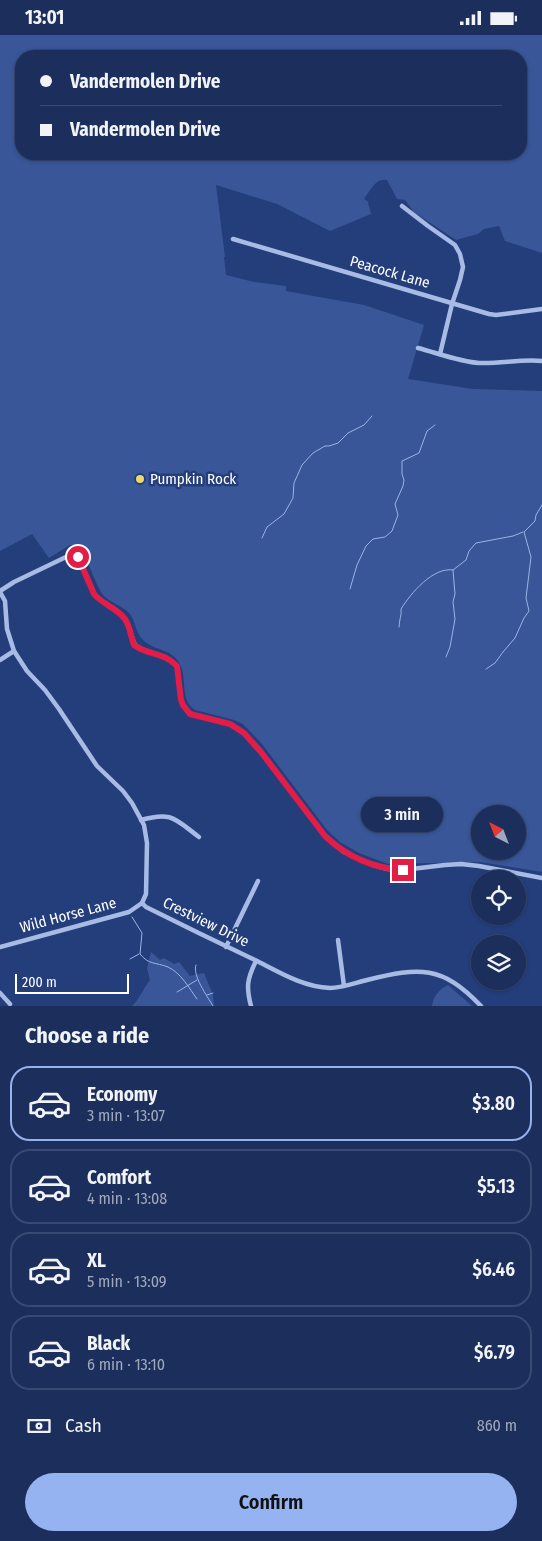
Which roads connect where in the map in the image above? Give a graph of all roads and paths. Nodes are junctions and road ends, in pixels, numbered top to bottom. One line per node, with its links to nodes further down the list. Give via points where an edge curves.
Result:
1 (402, 206): 3 (street, via 456,245 463,267)
2 (233, 239): 3 (street, Peacock Lane)
3 (452, 303): 4 (street, Peacock Lane, via 493,315); 6 (street)
4 (542, 309)
5 (418, 349): 6 (street)
6 (440, 354): 7 (street, via 476,363)
7 (542, 361)
8 (0, 591): 9 (street, Crestview Drive, via 5,601 7,629); 13 (street, via 66,557 74,554 78,557 94,594 126,620 134,645 146,652 165,656 177,666 181,700 190,714 230,724 244,733 325,836 351,855 388,869 461,864)
9 (14, 651): 10 (street); 11 (street, Crestview Drive, via 98,766 123,791)
10 (0, 660)
11 (141, 820): 12 (street, via 164,815 175,819); 15 (street, Crestview Drive, via 146,843 146,894)
12 (198, 837)
13 (542, 878)
14 (258, 881): 18 (street)
15 (142, 903): 17 (street, Wild Horse Lane, via 129,912); 18 (street, Crestview Drive)
16 (338, 940): 20 (street)
17 (0, 947)
18 (226, 947): 19 (street, Crestview Drive)
19 (256, 961): 20 (street, Crestview Drive, via 312,985); 23 (street, via 249,975 247,991)
20 (344, 986): 24 (street, Crestview Drive, via 398,972 435,974 456,983)
21 (0, 993): 22 (street)
22 (10, 1004)
23 (251, 1006)
24 (481, 1006)

